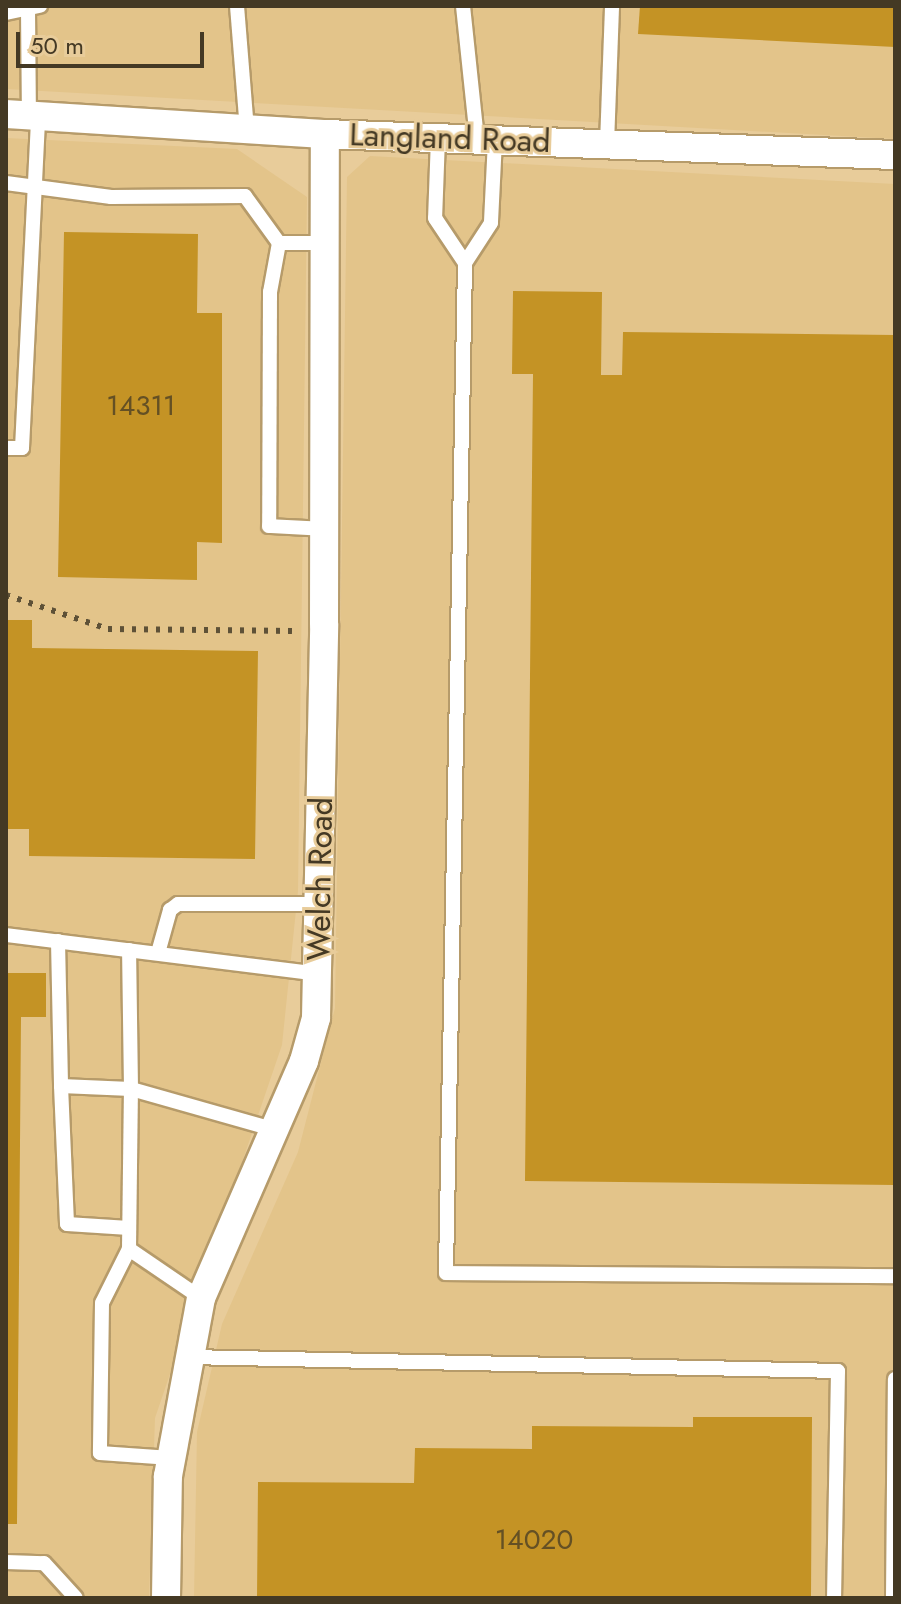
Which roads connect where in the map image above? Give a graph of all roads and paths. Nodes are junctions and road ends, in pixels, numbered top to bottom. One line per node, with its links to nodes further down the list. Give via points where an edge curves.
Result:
1 (237, 6): 7 (lane)
2 (463, 6): 10 (lane)
3 (612, 6): 11 (lane)
4 (34, 7): 5 (lane); 6 (lane)
5 (6, 13)
6 (24, 115): 7 (street, Langland Road); 14 (lane)
7 (247, 129): 8 (street, Langland Road)
8 (325, 134): 9 (street, Langland Road); 16 (street, Welch Road)
9 (438, 138): 10 (street, Langland Road); 17 (lane, via 435,218)
10 (486, 140): 11 (street, Langland Road); 17 (lane, via 491,223)
11 (607, 144): 12 (street, Langland Road)
12 (895, 155)
13 (6, 183): 14 (lane)
14 (31, 185): 15 (lane, via 111,197 245,196); 18 (lane, via 22,448)
15 (279, 243): 16 (lane); 19 (lane, via 270,292 269,526)
16 (325, 243): 19 (street, Welch Road)
17 (465, 263): 31 (lane, via 446,1273)
18 (6, 448)
19 (324, 529): 20 (street, Welch Road)
20 (320, 904): 24 (lane, via 178,904 170,910); 25 (street, Welch Road)
21 (6, 935): 22 (lane)
22 (58, 941): 23 (lane); 26 (lane)
23 (129, 950): 24 (lane); 27 (lane)
24 (158, 953): 25 (lane)
25 (320, 974): 28 (street, Welch Road, via 304,1061)
26 (61, 1086): 27 (lane); 29 (lane, via 67,1224)
27 (131, 1089): 28 (lane); 29 (lane)
28 (276, 1130): 32 (street, Welch Road)
29 (129, 1228): 30 (lane)
30 (129, 1249): 32 (lane); 35 (lane, via 102,1303 100,1453)
31 (895, 1276)
32 (201, 1298): 33 (street, Welch Road)
33 (188, 1357): 35 (street, Welch Road); 39 (lane, via 838,1371)
34 (895, 1379): 40 (lane)
35 (171, 1458): 38 (street, Welch Road)
36 (6, 1562): 37 (lane, via 44,1563)
37 (76, 1598)
38 (166, 1598)
39 (834, 1598)
40 (893, 1598)

